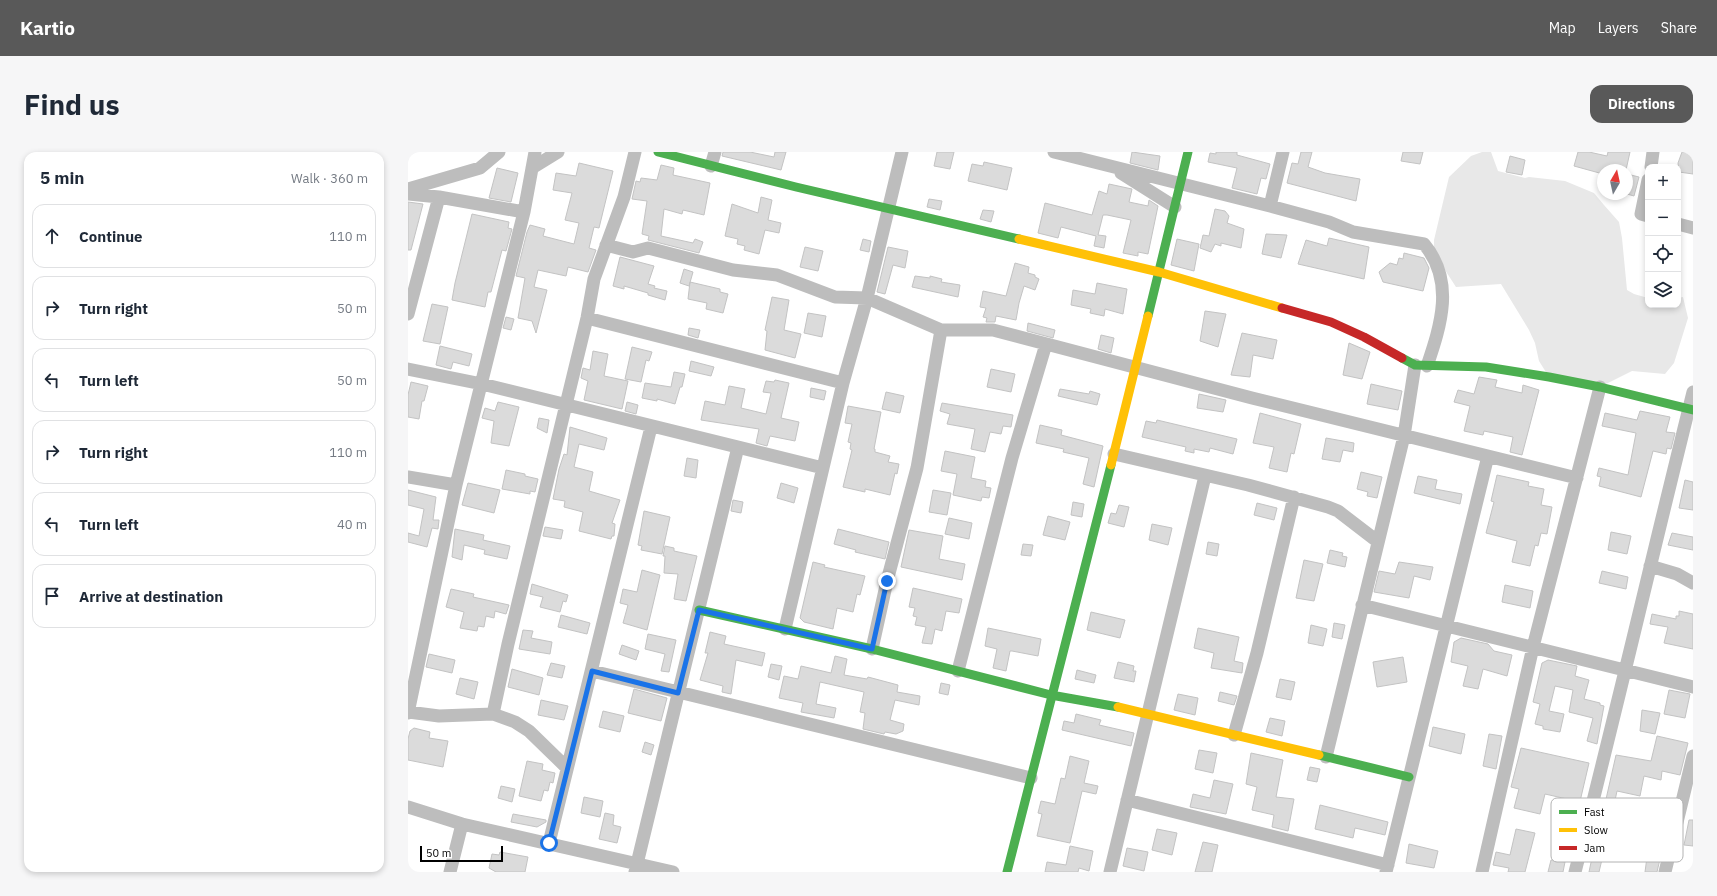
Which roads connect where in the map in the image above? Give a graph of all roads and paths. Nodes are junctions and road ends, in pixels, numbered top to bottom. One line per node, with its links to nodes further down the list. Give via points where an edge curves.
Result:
1 (499, 152): 18 (street, via 480,168)
2 (535, 152): 16 (street)
3 (558, 152): 16 (street)
4 (635, 152): 29 (street, via 624,197)
5 (658, 152): 14 (street)
6 (715, 152): 14 (street)
7 (902, 152): 24 (street)
8 (1054, 152): 12 (street)
9 (1188, 152): 17 (street)
10 (1283, 152): 22 (street)
11 (1654, 152): 13 (street)
12 (1089, 156): 15 (street)
13 (1652, 164)
14 (711, 166): 24 (street)
15 (1113, 167): 17 (street); 23 (street)
16 (532, 168): 25 (street)
17 (1180, 184): 22 (street); 23 (street)
18 (408, 189)
19 (408, 194): 21 (street)
20 (1645, 195): 26 (street, via 1641,214)
21 (439, 197): 25 (street); 32 (street)
22 (1270, 206): 36 (street, via 1329,222 1353,232 1424,244 1441,274 1444,293 1442,319)
23 (1175, 207): 30 (street)
24 (890, 209): 30 (street); 31 (street)
25 (524, 212): 40 (street)
26 (1645, 215)
27 (1681, 225): 28 (street)
28 (1693, 228)
29 (606, 245): 31 (street, via 633,252 648,248 733,270 777,275 836,297); 33 (street, via 594,279)
30 (1159, 272): 36 (street, via 1332,322); 37 (street)
31 (867, 298): 34 (street); 39 (street)
32 (408, 314)
33 (587, 318): 39 (street); 43 (street)
34 (941, 330): 35 (street, via 993,330); 64 (street, via 917,468)
35 (1046, 344): 37 (street); 67 (street, via 1012,458)
36 (1421, 366): 41 (street, via 1486,367); 46 (street)
37 (1135, 367): 46 (street); 48 (street)
38 (408, 369): 40 (street)
39 (843, 383): 50 (street)
40 (482, 384): 43 (street); 54 (street)
41 (1600, 387): 44 (street); 53 (street)
42 (1693, 392): 44 (street)
43 (566, 405): 45 (street); 72 (street)
44 (1691, 410): 57 (street)
45 (650, 427): 47 (street); 66 (street)
46 (1404, 436): 49 (street); 56 (street)
47 (738, 448): 50 (street); 60 (street)
48 (1114, 454): 52 (street); 70 (street)
49 (1488, 456): 53 (street); 61 (street)
50 (823, 468): 62 (street)
51 (408, 476): 54 (street)
52 (1205, 476): 55 (street); 73 (street)
53 (1577, 478): 63 (street)
54 (456, 485): 71 (street)
55 (1294, 497): 56 (street, via 1338,511); 74 (street, via 1257,653)
56 (1377, 542): 59 (street)
57 (1650, 566): 58 (street, via 1677,574); 65 (street)
58 (1693, 583)
59 (1362, 606): 61 (street); 76 (street)
60 (699, 610): 62 (street); 69 (street)
61 (1447, 626): 63 (street); 78 (street)
62 (785, 629): 64 (street)
63 (1533, 647): 65 (street); 94 (street)
64 (872, 649): 67 (street)
65 (1626, 670): 68 (street); 80 (street)
66 (592, 671): 69 (street); 77 (street)
67 (958, 671): 70 (street)
68 (1693, 687)
69 (678, 693): 79 (street); 88 (street)
70 (1051, 695): 73 (street, via 1105,704); 79 (street)
71 (408, 713): 72 (street, via 444,716)
72 (493, 714): 77 (street, via 529,731)
73 (1148, 715): 74 (street); 82 (street)
74 (1234, 735): 76 (street)
75 (1693, 756): 81 (street)
76 (1326, 758): 78 (street)
77 (566, 767): 85 (street)
78 (1410, 777): 89 (street)
79 (1031, 778): 92 (street)
80 (1594, 798)
81 (1683, 798)
82 (1127, 800): 89 (street); 93 (street)
83 (408, 807): 84 (street)
84 (462, 824): 85 (street); 90 (street)
85 (549, 843): 88 (street)
86 (1578, 862): 95 (street)
87 (1667, 862): 96 (street)
88 (636, 868): 91 (street)
89 (1387, 869)
90 (450, 872)
91 (673, 872)
92 (1007, 872)
93 (1110, 872)
94 (1482, 872)
95 (1575, 872)
96 (1665, 872)

